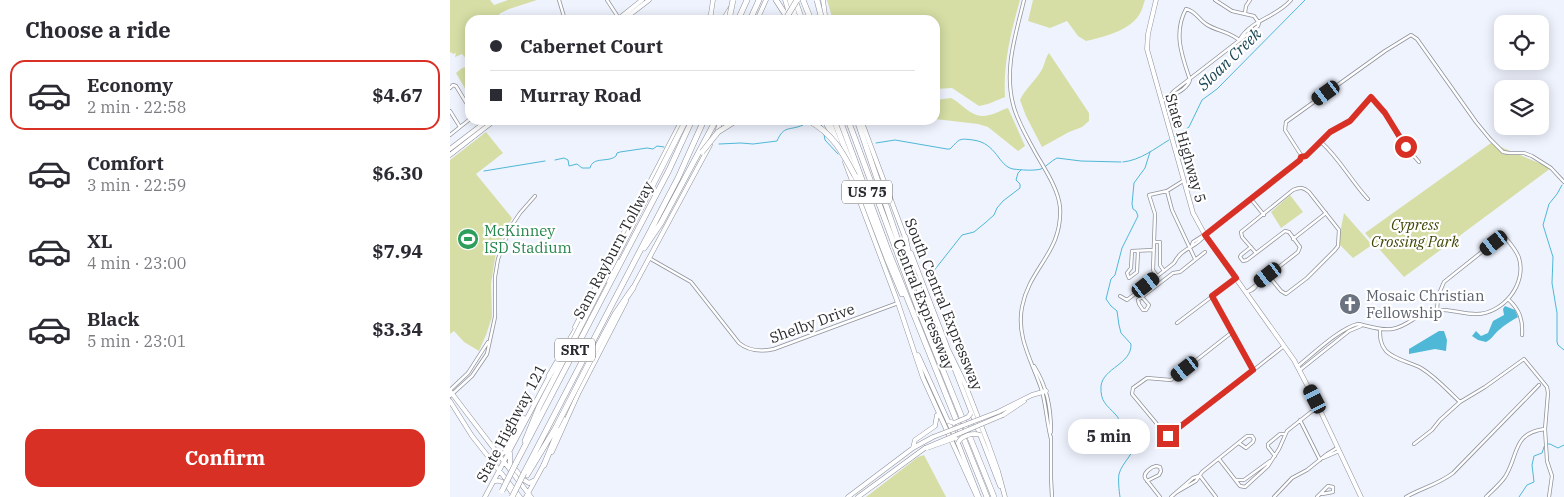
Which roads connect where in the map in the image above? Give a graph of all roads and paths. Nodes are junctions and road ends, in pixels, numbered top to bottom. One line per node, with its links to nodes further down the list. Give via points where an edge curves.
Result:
1 (559, 0): 23 (street)
2 (607, 0): 24 (street)
3 (642, 0): 25 (main road)
4 (649, 0): 26 (main road)
5 (713, 0): 27 (main road)
6 (734, 0): 28 (main road); 29 (highway, bridge)
7 (747, 0): 30 (highway)
8 (759, 0): 31 (highway)
9 (766, 0): 32 (main road)
10 (776, 0): 33 (highway)
11 (785, 0): 34 (main road)
12 (790, 0): 36 (highway)
13 (796, 0): 35 (highway, bridge); 37 (highway)
14 (803, 0): 38 (highway)
15 (817, 0): 39 (highway, bridge); 40 (main road)
16 (823, 0): 41 (main road)
17 (1024, 0): 127 (street, via 1012,47 1011,95 1015,112 1059,203 1060,224 1053,246 1032,278 1023,304 1021,330 1028,356)
18 (1156, 0): 47 (main road, State Highway 5, via 1147,46)
19 (1215, 0): 22 (street, via 1232,12)
20 (1250, 0): 22 (street)
21 (1291, 0): 42 (street)
22 (1245, 13): 42 (street, via 1254,16)
23 (564, 15)
24 (617, 15)
25 (626, 15)
26 (627, 15)
27 (711, 15)
28 (726, 15)
29 (730, 15)
30 (740, 15)
31 (752, 15)
32 (759, 15)
33 (785, 15)
34 (787, 15)
35 (790, 15)
36 (794, 15)
37 (800, 15)
38 (809, 15)
39 (821, 15)
40 (824, 15)
41 (825, 15)
42 (1259, 23): 43 (street, via 1242,34)
43 (1239, 40): 44 (street); 44 (street, via 1205,24 1194,12 1186,9 1179,31 1180,50)
44 (1190, 80): 47 (street)
45 (450, 88): 46 (street, via 456,86)
46 (465, 101)
47 (1161, 101): 77 (main road, State Highway 5)
48 (450, 111): 67 (street)
49 (465, 123): 67 (street)
50 (481, 125): 70 (main road)
51 (488, 125): 72 (main road)
52 (679, 125): 125 (main road, State Highway 121)
53 (683, 125): 152 (highway, bridge, via 534,417)
54 (690, 125): 89 (highway, Sam Rayburn Tollway / SRT)
55 (702, 125): 96 (highway, Sam Rayburn Tollway / SRT)
56 (713, 125): 71 (highway)
57 (720, 125): 97 (main road)
58 (729, 125): 71 (highway, bridge)
59 (815, 125): 76 (highway, bridge, via 836,142)
60 (827, 125): 73 (main road)
61 (832, 125): 73 (main road)
62 (836, 125): 76 (highway, bridge)
63 (842, 125): 121 (highway, Central Expressway / US 75)
64 (850, 125): 99 (highway, Central Expressway / US 75)
65 (860, 125): 99 (highway, via 904,258)
66 (861, 125): 86 (main road, South Central Expressway)
67 (460, 127): 68 (street)
68 (450, 135)
69 (1321, 142): 74 (street); 75 (street, via 1330,132 1350,121 1371,97); 81 (street, via 1337,157)
70 (450, 149)
71 (700, 151): 96 (highway)
72 (450, 154)
73 (843, 156): 111 (main road)
74 (1301, 157): 78 (street, via 1286,133 1286,122 1412,34 1476,122 1500,148 1509,153 1532,156 1551,168); 82 (street)
75 (1419, 162)
76 (855, 176): 121 (highway)
77 (1183, 181): 79 (street); 85 (main road, State Highway 5, via 1193,213)
78 (1564, 182)
79 (1167, 191): 88 (street, via 1149,195 1154,214); 90 (street, via 1172,210)
80 (535, 196): 128 (street, via 515,220 499,255 495,277 495,317 487,354 470,379)
81 (1368, 198)
82 (1251, 199): 84 (street); 85 (street)
83 (1326, 213): 84 (street, via 1305,188 1300,188 1293,190); 87 (street); 101 (street, via 1339,230 1338,246 1312,274 1284,294)
84 (1264, 215): 91 (street, via 1241,232)
85 (1205, 235): 90 (street); 103 (main road, State Highway 5)
86 (905, 238): 114 (main road, South Central Expressway); 122 (highway, via 938,345)
87 (1293, 239): 95 (street, via 1285,231); 101 (street, via 1299,250)
88 (1153, 242): 92 (street); 100 (street, via 1160,242 1160,266)
89 (630, 246): 125 (highway); 152 (highway, Sam Rayburn Tollway / SRT)
90 (1191, 246): 98 (street); 100 (street)
91 (1251, 247): 95 (street); 95 (street, via 1241,255 1241,259 1247,260)
92 (1153, 250): 93 (street); 102 (street, via 1153,270)
93 (1138, 251): 93 (street, via 1132,251 1131,268 1127,273 1130,278 1137,272)
94 (1206, 252): 98 (street)
95 (1256, 253)
96 (638, 255): 120 (highway, Sam Rayburn Tollway / SRT)
97 (649, 258): 104 (main road); 111 (street, Shelby Drive, via 689,280 740,343 758,351 774,349)
98 (1195, 259): 109 (street)
99 (902, 264): 122 (highway, Central Expressway / US 75)
100 (1164, 271): 102 (street)
101 (1268, 275): 105 (street)
102 (1157, 276): 106 (street)
103 (1236, 278): 105 (main road, State Highway 5); 108 (street)
104 (633, 288): 158 (main road); 161 (highway, bridge, via 615,314 556,427)
105 (1247, 292): 119 (main road, State Highway 5)
106 (1136, 293): 107 (street, via 1127,300); 109 (street)
107 (1120, 296)
108 (1212, 296): 113 (street); 116 (street)
109 (1141, 297): 109 (street, via 1139,304 1146,310 1149,305)
110 (1508, 299): 112 (street, via 1493,310 1476,314); 112 (street, via 1515,290 1521,271 1517,254 1504,235 1444,282 1438,296); 117 (street, via 1521,315)
111 (898, 303): 118 (main road)
112 (1438, 310): 115 (street, via 1422,313 1393,330)
113 (1178, 323)
114 (939, 325): 135 (main road, via 941,338); 179 (main road, South Central Expressway, via 991,451)
115 (1380, 329): 123 (street, via 1362,325 1348,327); 131 (street, via 1382,346 1389,354 1430,374)
116 (1231, 332): 124 (street); 124 (street, via 1170,380 1147,378 1134,386 1132,394 1168,436)
117 (1522, 335)
118 (912, 342): 134 (main road); 137 (main road)
119 (1285, 345): 123 (main road, State Highway 5); 124 (street)
120 (588, 350): 158 (highway); 161 (highway, Sam Rayburn Tollway / SRT)
121 (929, 354): 177 (highway, Central Expressway / US 75)
122 (937, 355): 178 (highway, Central Expressway / US 75)
123 (1299, 368): 133 (main road, State Highway 5)
124 (1253, 370)
125 (549, 376): 132 (main road, State Highway 121)
126 (1539, 385): 187 (street, via 1453,472 1442,481)
127 (1044, 391): 129 (main road); 180 (street, via 1050,410)
128 (451, 393): 151 (main road)
129 (1032, 395): 138 (main road, bridge); 139 (main road, bridge, via 1011,411)
130 (450, 401): 159 (main road, via 468,431)
131 (1460, 402): 140 (street, via 1524,359 1547,387); 147 (street)
132 (531, 408): 148 (main road, State Highway 121); 151 (main road, via 506,451)
133 (1319, 408): 136 (street); 150 (main road, State Highway 5)
134 (937, 413): 149 (main road, via 935,426 915,440); 176 (main road)
135 (971, 413): 137 (main road, bridge, via 954,423); 138 (main road, bridge)
136 (1300, 420): 142 (street); 155 (street)
137 (948, 421): 141 (main road, bridge)
138 (974, 421): 139 (main road, bridge); 141 (main road, bridge)
139 (976, 426): 143 (main road, bridge); 144 (main road, bridge)
140 (1545, 429): 188 (street, via 1524,437 1504,478); 189 (street, via 1552,476)
141 (952, 430): 144 (main road, bridge); 149 (main road, bridge)
142 (1285, 434): 153 (street); 153 (street, via 1280,434 1268,444)
143 (980, 435): 145 (main road, bridge, via 960,439); 179 (main road)
144 (955, 436): 145 (main road, bridge); 163 (main road, bridge, via 925,448)
145 (958, 443): 176 (main road)
146 (1239, 443): 146 (street, via 1246,448 1254,439 1249,435); 154 (street)
147 (1414, 444)
148 (511, 448): 157 (main road, State Highway 121); 164 (main road, via 509,459 512,465 526,482)
149 (913, 448): 160 (main road)
150 (1339, 450): 155 (street); 186 (main road, State Highway 5)
151 (498, 454): 157 (main road)
152 (521, 454): 171 (highway, Sam Rayburn Tollway / SRT, bridge)
153 (1275, 456): 156 (street)
154 (1219, 459): 162 (street); 165 (street)
155 (1321, 459): 184 (street, via 1292,478)
156 (1271, 460): 165 (street, via 1244,480); 165 (street, via 1262,473 1245,487)
157 (503, 462): 159 (main road, State Highway 121); 169 (main road)
158 (544, 465): 164 (main road)
159 (499, 470): 167 (main road, State Highway 121); 173 (main road)
160 (881, 472): 163 (main road); 174 (main road)
161 (525, 474): 172 (highway, bridge)
162 (1199, 476): 182 (street); 183 (street)
163 (884, 477): 175 (main road)
164 (535, 480): 169 (main road)
165 (1236, 480)
166 (1147, 481): 166 (street, via 1160,473 1161,469 1155,466 1145,474); 181 (street)
167 (492, 483): 170 (main road, State Highway 121); 172 (main road, via 502,481)
168 (1322, 494): 168 (street, via 1333,492 1333,487 1323,489); 185 (street)
169 (529, 496)
170 (485, 497)
171 (499, 497)
172 (513, 497)
173 (520, 497)
174 (848, 497)
175 (858, 497)
176 (978, 497)
177 (987, 497)
178 (994, 497)
179 (1004, 497)
180 (1052, 497)
181 (1160, 497)
182 (1171, 497)
183 (1216, 497)
184 (1274, 497)
185 (1317, 497)
186 (1361, 497)
187 (1406, 497)
188 (1486, 497)
189 (1549, 497)

